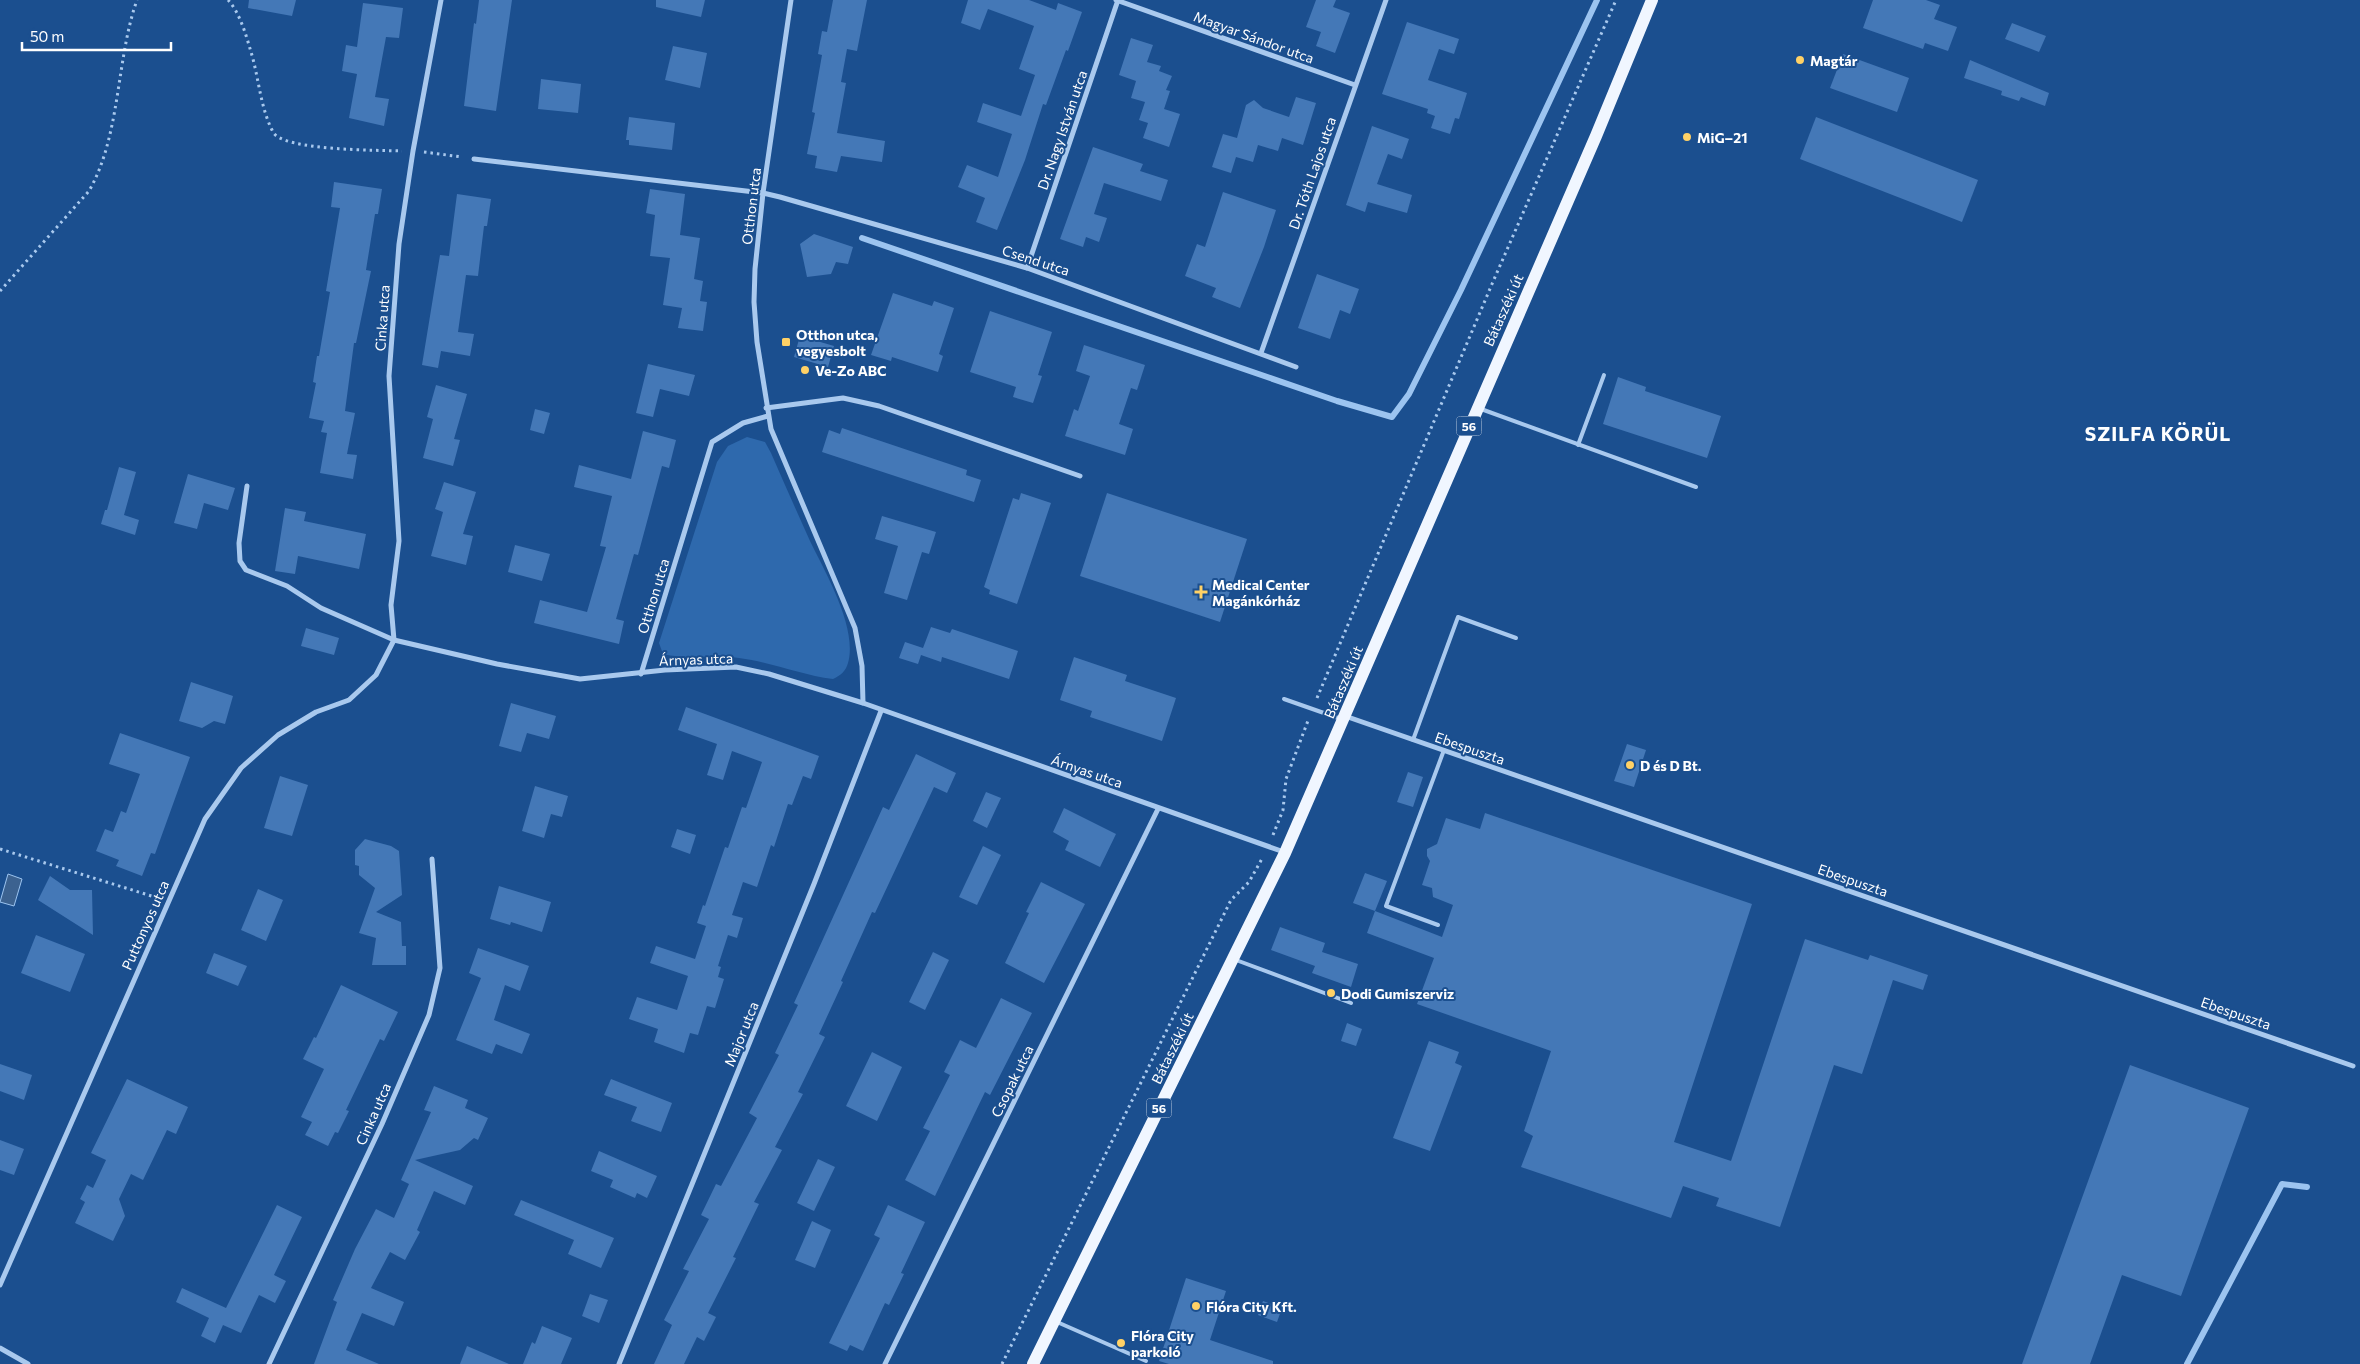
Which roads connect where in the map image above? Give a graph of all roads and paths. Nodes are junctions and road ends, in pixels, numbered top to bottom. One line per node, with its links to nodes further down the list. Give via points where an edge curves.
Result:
1 (137, 0): 14 (path, via 99,174 89,191)
2 (228, 0): 10 (path, via 244,31 262,102 274,134 283,141 304,145)
3 (441, 0): 10 (street, Cinka utca)
4 (791, 0): 12 (street, Otthon utca)
5 (1118, 0): 9 (street, Magyar Sándor utca); 13 (street, Dr. Nagy István utca)
6 (1386, 0): 9 (street, Dr. Tóth Lajos utca)
7 (1616, 0): 30 (path, via 1492,284)
8 (1652, 0): 19 (main road, Bátaszéki út / 56)
9 (1355, 85): 15 (street, Dr. Tóth Lajos utca)
10 (413, 151): 11 (path); 26 (street, Cinka utca, via 399,244 390,376 399,541 391,605)
11 (474, 158): 12 (street, Csend utca)
12 (763, 193): 13 (street, Csend utca); 18 (street, Otthon utca, via 754,302)
13 (1027, 268): 15 (street, Csend utca)
14 (0, 291)
15 (1261, 354): 16 (street, Csend utca)
16 (1296, 367)
17 (1604, 375): 21 (lane)
18 (766, 408): 20 (street, Otthon utca); 22 (street, via 843,398 880,406)
19 (1476, 408): 21 (lane); 32 (main road, Bátaszéki út / 56)
20 (768, 416): 27 (street, Otthon utca, via 743,423 712,442); 29 (street, Otthon utca, via 855,628 862,666)
21 (1578, 445): 24 (lane)
22 (1080, 476)
23 (247, 486): 26 (street, Árnyas utca, via 239,543 240,561 246,570 287,586 321,608)
24 (1696, 487)
25 (1516, 638): 33 (lane, via 1458,617)
26 (394, 640): 27 (street, Árnyas utca, via 580,679); 40 (street, Puttonyos utca, via 376,676 349,700 316,712 278,735 241,768 205,819)
27 (641, 674): 29 (street, Árnyas utca, via 736,668 769,674)
28 (1284, 699): 30 (lane)
29 (863, 703): 31 (street, Árnyas utca)
30 (1313, 710): 32 (lane); 36 (path, via 1286,778 1284,810)
31 (881, 711): 35 (street, Árnyas utca); 51 (street, Major utca)
32 (1344, 718): 33 (street, Ebespuszta); 38 (main road, Bátaszéki út / 56)
33 (1413, 740): 34 (street, Ebespuszta)
34 (1444, 750): 41 (lane, via 1386,906); 44 (street, Ebespuszta)
35 (1158, 808): 36 (street, Árnyas utca); 52 (street, Csopak utca)
36 (1268, 846): 38 (street, Árnyas utca); 53 (path, via 1249,882 1231,900)
37 (0, 849): 40 (path)
38 (1285, 853): 42 (main road, Bátaszéki út / 56)
39 (432, 859): 50 (street, Cinka utca, via 440,968 429,1015 382,1124)
40 (168, 901): 45 (street, Puttonyos utca)
41 (1438, 924)
42 (1233, 958): 43 (lane); 46 (main road, Bátaszéki út / 56)
43 (1351, 1003)
44 (2353, 1066)
45 (0, 1285)
46 (1054, 1321): 48 (lane); 54 (main road, Bátaszéki út / 56)
47 (0, 1348): 49 (street)
48 (1146, 1360)
49 (28, 1364)
50 (269, 1364)
51 (619, 1364)
52 (885, 1364)
53 (1002, 1364)
54 (1034, 1364)

